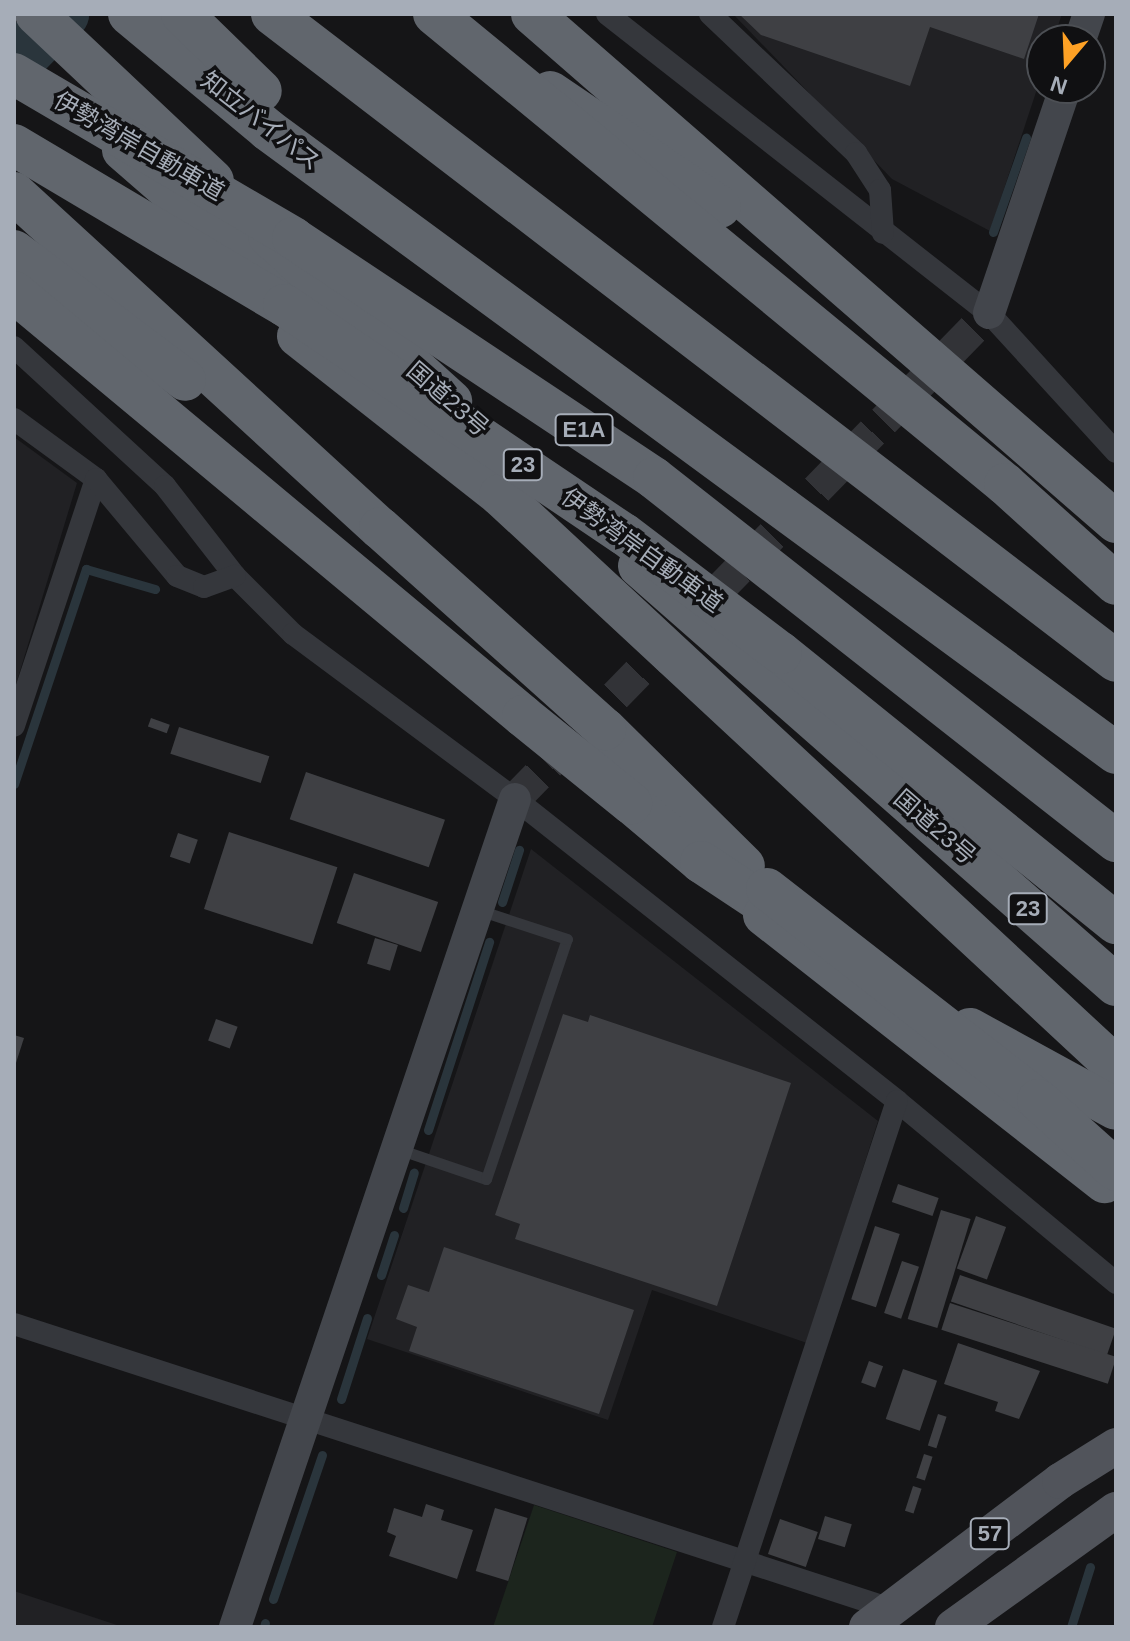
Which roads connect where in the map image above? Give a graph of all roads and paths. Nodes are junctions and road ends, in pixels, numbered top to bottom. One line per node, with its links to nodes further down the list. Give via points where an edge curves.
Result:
1 (16, 14): 12 (highway, 23)
2 (36, 14): 12 (highway, 23)
3 (272, 14): 24 (highway)
4 (419, 14): 20 (highway, bridge, via 581,110)
5 (434, 14): 30 (highway, bridge, via 1005,484)
6 (532, 14): 20 (highway)
7 (607, 14): 17 (street)
8 (710, 14): 17 (street, via 856,153 880,190)
9 (163, 21): 35 (highway, via 316,138 395,224)
10 (14, 53): 12 (highway, bridge)
11 (14, 74): 37 (highway, 伊勢湾岸自動車道 / E1A, bridge, via 293,238 654,478)
12 (102, 103): 31 (highway, via 565,539 602,576); 41 (highway, 国道23号 / 23, via 343,306)
13 (1060, 104): 21 (street)
14 (14, 129): 15 (highway, 23)
15 (31, 151): 31 (highway, 23, via 403,416 500,495 593,586); 40 (highway, 伊勢湾岸自動車道 / E1A, bridge, via 284,305 624,534)
16 (14, 193): 28 (highway)
17 (883, 233): 21 (street)
18 (14, 251): 28 (highway)
19 (14, 292): 38 (highway, bridge, via 316,537)
20 (878, 312): 27 (highway)
21 (989, 313): 25 (street)
22 (14, 347): 29 (street, via 165,486)
23 (14, 419): 26 (street)
24 (844, 447): 32 (highway); 33 (highway)
25 (1116, 452)
26 (96, 479): 29 (street, via 177,576 204,587); 34 (street)
27 (1116, 522)
28 (380, 528): 46 (highway, bridge, via 605,729 767,889 1038,1100)
29 (235, 576): 36 (street, via 293,634)
30 (1116, 584)
31 (608, 592): 42 (highway, 23)
32 (1116, 628)
33 (1116, 661)
34 (14, 726)
35 (1116, 753)
36 (515, 799): 39 (street); 43 (street)
37 (1116, 841)
38 (701, 862): 44 (highway, via 1023,1061); 47 (highway, via 877,1007)
39 (478, 910): 45 (street); 45 (lane, via 567,939 486,1179)
40 (1116, 923)
41 (1116, 985)
42 (1116, 1067)
43 (897, 1101): 48 (street); 53 (street)
44 (1116, 1109)
45 (398, 1149): 50 (street)
46 (1116, 1170)
47 (1116, 1190)
48 (1116, 1283)
49 (14, 1324): 50 (street)
50 (307, 1421): 53 (street); 55 (street)
51 (1116, 1446): 54 (main road, 57)
52 (1116, 1510): 57 (main road, 57)
53 (744, 1562): 54 (street); 56 (street)
54 (879, 1618)
55 (235, 1627)
56 (723, 1627)
57 (953, 1627)

